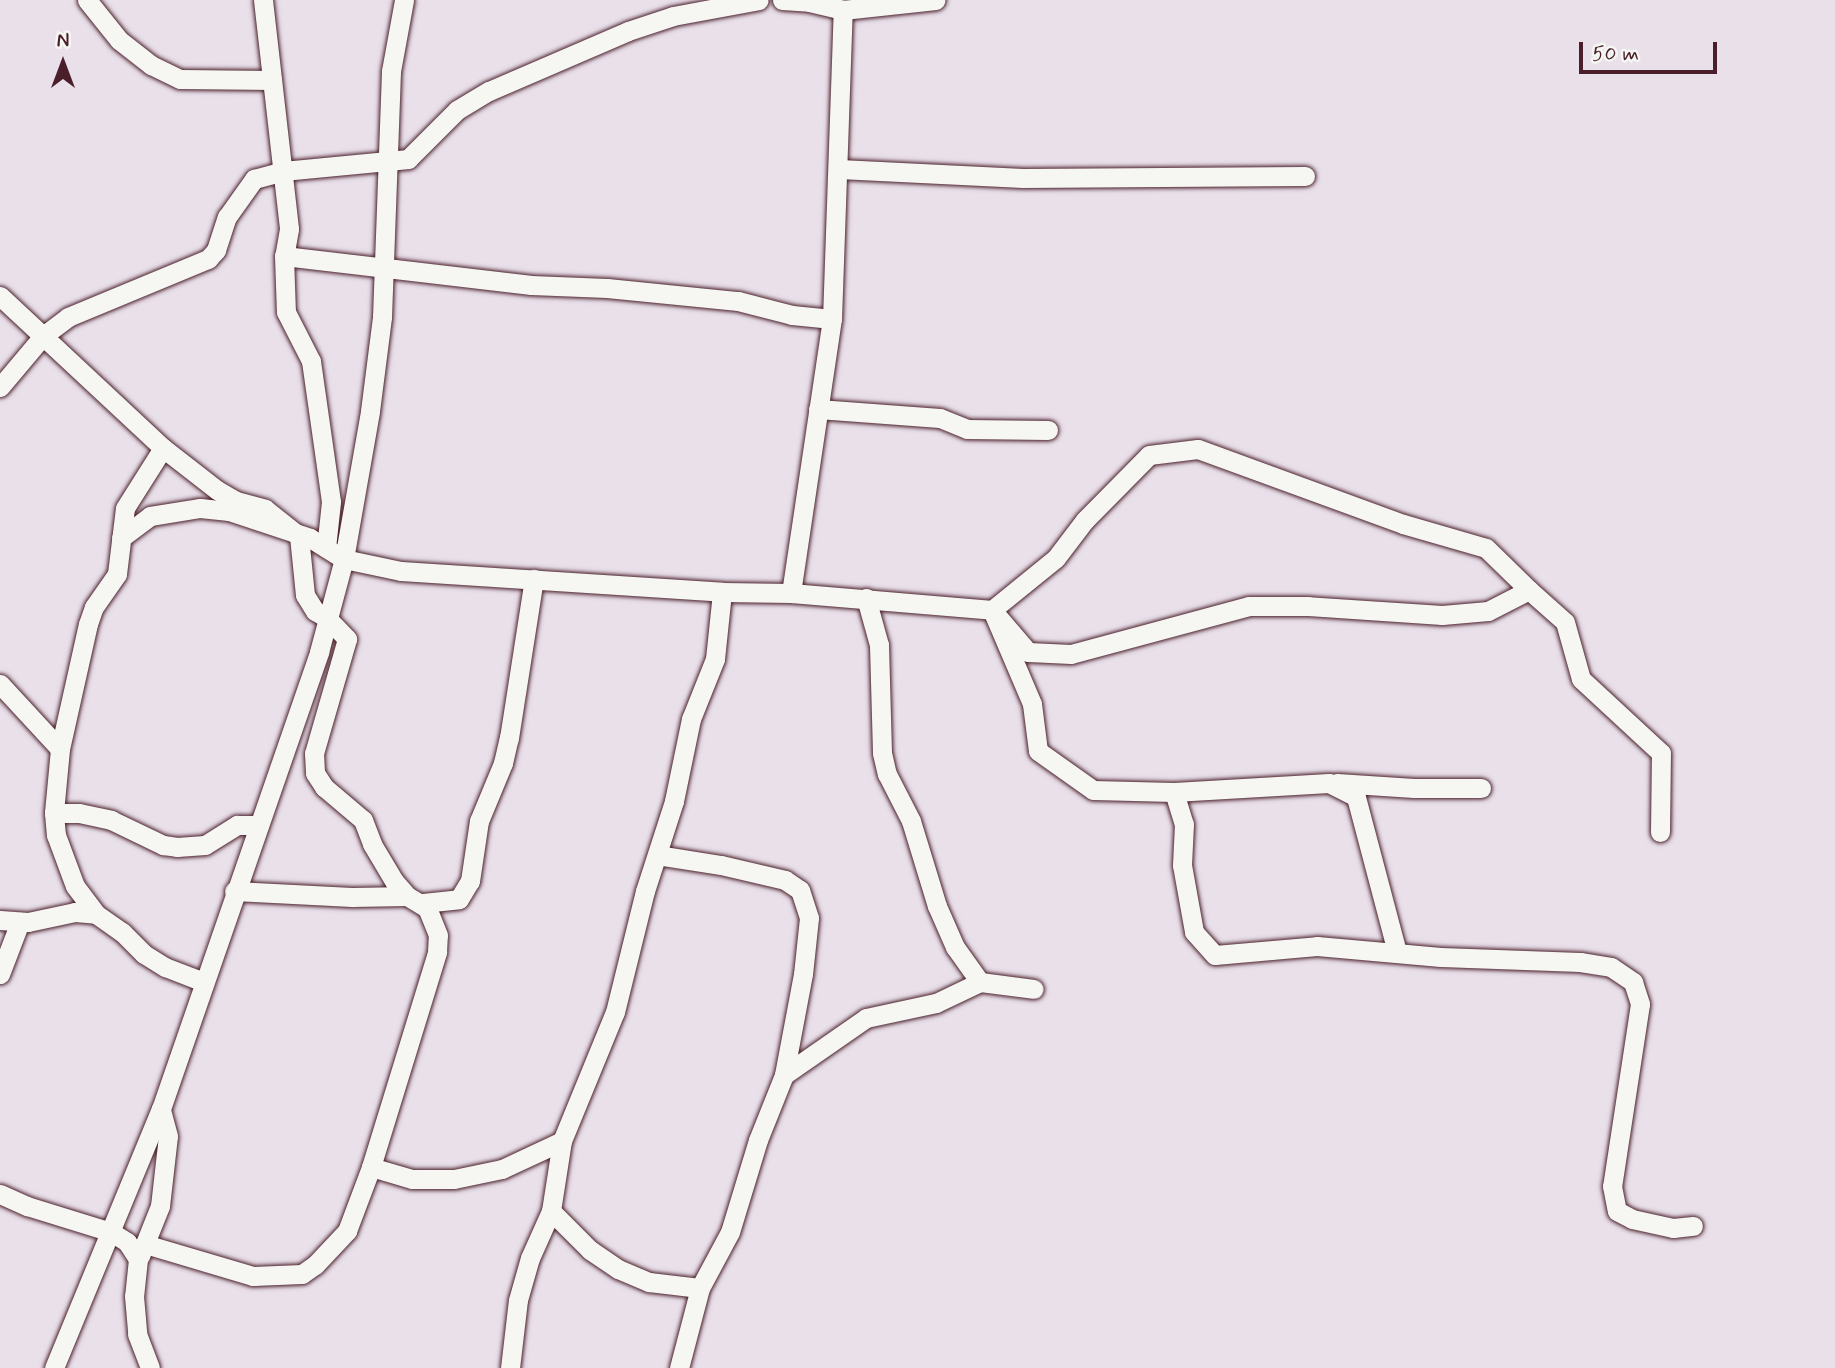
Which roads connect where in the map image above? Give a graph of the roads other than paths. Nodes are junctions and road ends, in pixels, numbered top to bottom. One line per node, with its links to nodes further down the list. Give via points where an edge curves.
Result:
1 (87, 0): 8 (street, via 119,40 151,65 180,79)
2 (263, 0): 8 (street)
3 (404, 0): 9 (street, via 391,71)
4 (759, 0): 9 (street, via 673,16 628,31 489,91 457,110 408,159)
5 (782, 0): 7 (street)
6 (934, 0): 7 (street)
7 (843, 10): 10 (street)
8 (272, 80): 11 (street)
9 (388, 163): 11 (street); 14 (street)
10 (839, 169): 12 (street, via 1023,178); 16 (street)
11 (283, 171): 13 (street, via 289,229); 17 (street, via 254,179 227,217 216,250 208,259 68,317)
12 (1305, 176)
13 (284, 256): 14 (street); 24 (street, via 286,312 311,361 331,502)
14 (383, 268): 16 (street, via 738,301 792,315); 25 (street, via 370,411)
15 (0, 296): 17 (street)
16 (832, 319): 19 (street)
17 (43, 336): 18 (street); 21 (street)
18 (0, 387)
19 (818, 409): 20 (street, via 940,418 967,429); 29 (street)
20 (1048, 430)
21 (163, 448): 22 (street, via 217,490 265,509); 23 (street, via 125,508)
22 (299, 536): 23 (street, via 229,511 200,508 150,516); 24 (street); 32 (street, via 305,595 315,611)
23 (121, 538): 34 (street, via 117,574 88,624)
24 (326, 548): 25 (street)
25 (344, 559): 26 (street, via 401,571); 32 (street)
26 (534, 579): 28 (street); 43 (street, via 509,738 479,821 470,881 459,899)
27 (1529, 590): 31 (street, via 1488,611 1442,615 1249,606 1071,654 1028,652); 31 (street, via 1486,548 1403,524 1198,449 1149,455 1085,520 1056,558); 40 (street, via 1565,622 1581,679 1661,753)
28 (722, 592): 29 (street); 41 (street, via 715,659 691,719)
29 (791, 593): 30 (street)
30 (866, 598): 31 (street); 49 (street, via 879,645 882,753 887,774 911,821 955,947)
31 (992, 610): 37 (street, via 1032,704 1038,751 1093,790)
32 (327, 618): 39 (street); 43 (street, via 346,643 313,765 324,787 363,820 394,881)
33 (0, 684): 34 (street)
34 (60, 749): 38 (street)
35 (1329, 783): 36 (street); 37 (street); 46 (street, via 1356,797)
36 (1481, 788)
37 (1174, 792): 46 (street, via 1184,824 1182,865 1194,932 1214,955 1317,946)
38 (54, 813): 39 (street, via 111,820 177,847 205,845 237,825); 44 (street, via 56,835 75,886)
39 (257, 825): 42 (street)
40 (1660, 832)
41 (657, 855): 51 (street, via 721,864 785,880 800,890 809,918); 53 (street, via 615,1012)
42 (234, 891): 43 (street); 48 (street)
43 (415, 900): 54 (street, via 438,935 437,952)
44 (96, 914): 45 (street, via 75,912); 48 (street, via 165,967)
45 (10, 921): 47 (street)
46 (1397, 952): 57 (street, via 1580,962 1611,967 1633,982 1640,1004 1612,1186 1617,1211 1673,1228)
47 (0, 974)
48 (204, 982): 52 (street)
49 (980, 982): 50 (street); 51 (street, via 936,1003 866,1018)
50 (1034, 989)
51 (784, 1075): 59 (street, via 730,1232)
52 (161, 1109): 58 (street); 58 (street, via 168,1136 160,1206)
53 (562, 1141): 54 (street, via 502,1169 454,1179 412,1179); 56 (street)
54 (370, 1167): 58 (street, via 347,1231 302,1274 253,1276)
55 (0, 1194): 58 (street)
56 (551, 1211): 59 (street, via 590,1250 618,1269 649,1282); 62 (street, via 518,1300)
57 (1693, 1226)
58 (133, 1243): 60 (street); 61 (street, via 137,1334)
59 (700, 1288): 63 (street)
60 (54, 1368)
61 (150, 1368)
62 (510, 1368)
63 (679, 1368)

